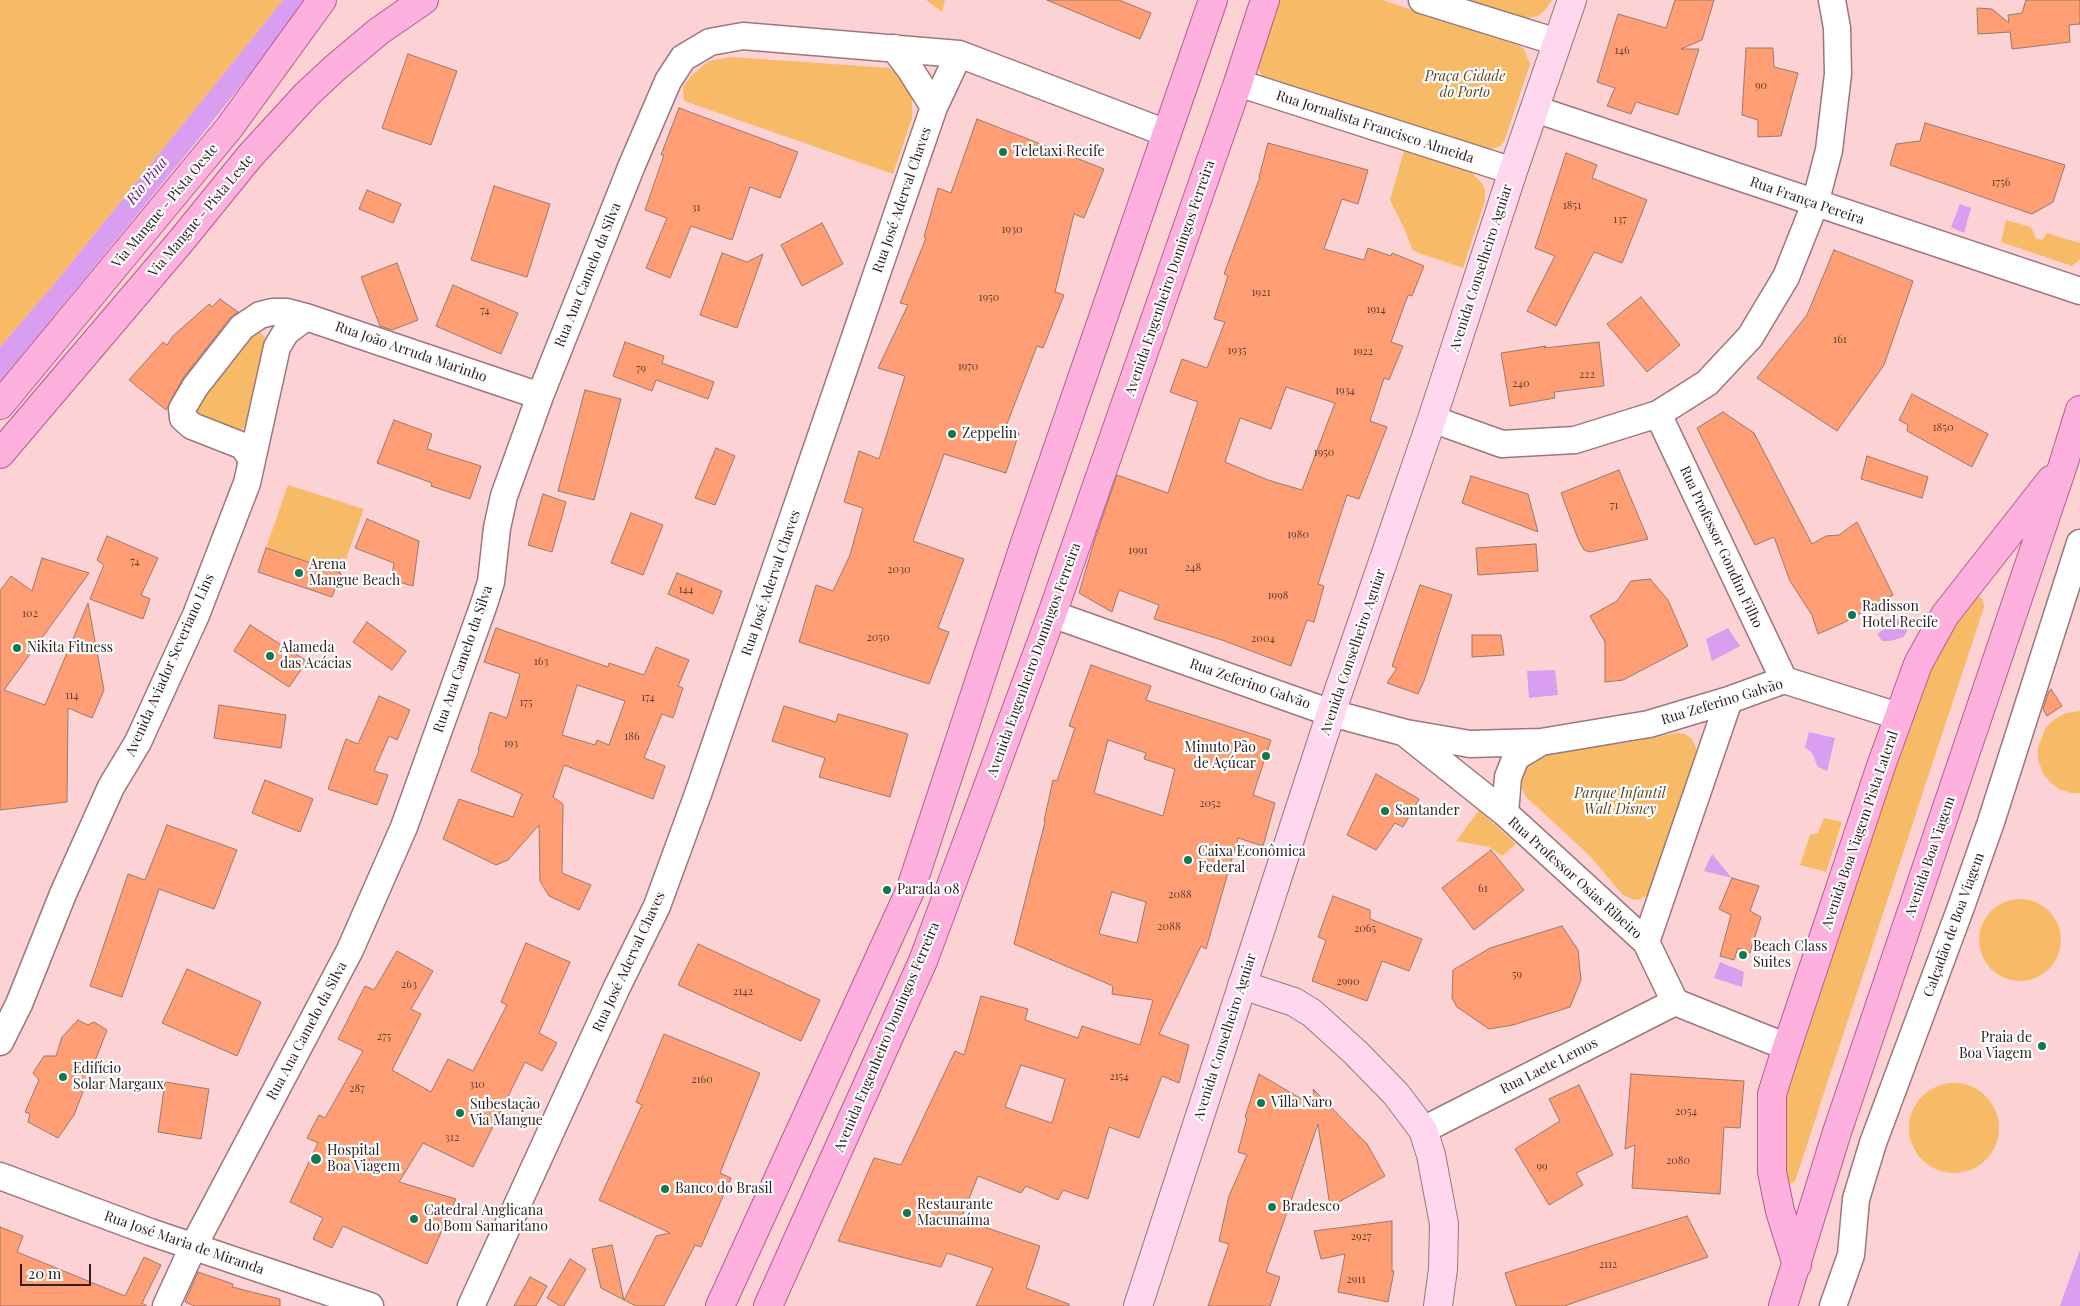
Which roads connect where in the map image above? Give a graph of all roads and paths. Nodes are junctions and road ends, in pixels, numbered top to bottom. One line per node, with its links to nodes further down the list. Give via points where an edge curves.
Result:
1 (322, 0): 20 (main road, Via Mangue - Pista Oeste, via 229,128)
2 (424, 0): 24 (main road, Via Mangue - Pista Leste, via 378,31 300,102 250,156)
3 (1212, 0): 14 (main road)
4 (1265, 0): 11 (main road, Avenida Engenheiro Domingos Ferreira)
5 (1422, 0): 8 (street)
6 (1572, 0): 8 (main road, Avenida Conselheiro Aguiar)
7 (1832, 0): 16 (street, via 1837,28 1838,74 1829,150)
8 (1557, 42): 13 (main road, Avenida Conselheiro Aguiar)
9 (894, 48): 10 (street, Rua Ana Camelo da Silva); 12 (street); 19 (street, Rua Ana Camelo da Silva, via 743,36 710,42 683,58 668,80 632,165)
10 (959, 54): 12 (street, Rua José Aderval Chaves); 14 (street)
11 (1238, 83): 15 (street, Rua Jornalista Francisco Almeida); 28 (main road, Avenida Engenheiro Domingos Ferreira)
12 (934, 107): 47 (street, Rua José Aderval Chaves, via 657,906)
13 (1535, 109): 15 (main road, Avenida Conselheiro Aguiar); 16 (street, Rua França Pereira)
14 (1166, 133): 48 (main road, via 1024,543 910,891)
15 (1513, 171): 23 (main road, Avenida Conselheiro Aguiar)
16 (1815, 204): 17 (street, Rua França Pereira); 22 (street, via 1786,277 1750,337 1707,383)
17 (2080, 292)
18 (306, 316): 19 (street, Rua João Arruda Marinho); 25 (street, Avenida Aviador Severiano Lins, via 286,332 277,347); 25 (street, Rua João Arruda Marinho, via 272,312 260,315 242,327 182,409 183,418 192,426 243,446)
19 (540, 396): 43 (street, Rua Ana Camelo da Silva, via 504,496 491,582 404,827 350,950)
20 (0, 405)
21 (2080, 410): 26 (main road, Avenida Boa Viagem)
22 (1658, 414): 23 (street, via 1575,440 1502,444); 29 (street, Rua Professor Gondim Filho)
23 (1432, 419): 31 (main road, Avenida Conselheiro Aguiar)
24 (0, 454)
25 (251, 458): 39 (street, Avenida Aviador Severiano Lins, via 246,482 196,614 138,742 111,787 63,894 20,1004)
26 (2063, 465): 32 (main road, Avenida Boa Viagem Pista Lateral, via 1945,615 1918,664); 44 (main road, Avenida Boa Viagem, via 1837,1132)
27 (2080, 543): 53 (street, Calçadão de Boa Viagem, via 1991,822 1873,1143 1856,1199 1851,1255)
28 (1052, 614): 31 (street, Rua Zeferino Galvão); 49 (main road, Avenida Engenheiro Domingos Ferreira, via 923,961)
29 (1784, 680): 30 (street, Rua Zeferino Galvão); 32 (street, Rua Zeferino Galvão)
30 (1729, 700): 34 (street, Rua Zeferino Galvão, via 1649,724); 36 (street)
31 (1331, 713): 33 (street, Rua Zeferino Galvão); 37 (main road, Avenida Conselheiro Aguiar)
32 (1898, 716): 40 (main road, Avenida Boa Viagem Pista Lateral)
33 (1406, 733): 34 (street, Rua Zeferino Galvão, via 1470,744); 35 (street, Rua Professor Osias Ribeiro)
34 (1541, 742): 35 (street, Rua Zeferino Galvão, via 1516,758 1508,777)
35 (1505, 813): 36 (street, Rua Professor Osias Ribeiro)
36 (1646, 942): 38 (street, Rua Professor Osias Ribeiro)
37 (1242, 984): 41 (main road, via 1294,1002 1318,1017 1396,1094); 50 (main road, Avenida Conselheiro Aguiar)
38 (1675, 1002): 40 (street); 41 (street, Rua Laete Lemos)
39 (0, 1042)
40 (1787, 1047): 44 (main road, Avenida Boa Viagem Pista Lateral, via 1772,1094 1772,1172)
41 (1423, 1130): 51 (main road, via 1444,1224 1444,1269)
42 (0, 1176): 43 (street, Rua José Maria de Miranda)
43 (193, 1247): 45 (street, Rua Ana Camelo da Silva); 46 (street, Rua José Maria de Miranda)
44 (1797, 1265): 52 (main road, Avenida Boa Viagem)
45 (166, 1306)
46 (370, 1306)
47 (471, 1306)
48 (720, 1306)
49 (768, 1306)
50 (1138, 1306)
51 (1438, 1306)
52 (1783, 1306)
53 (1833, 1306)

